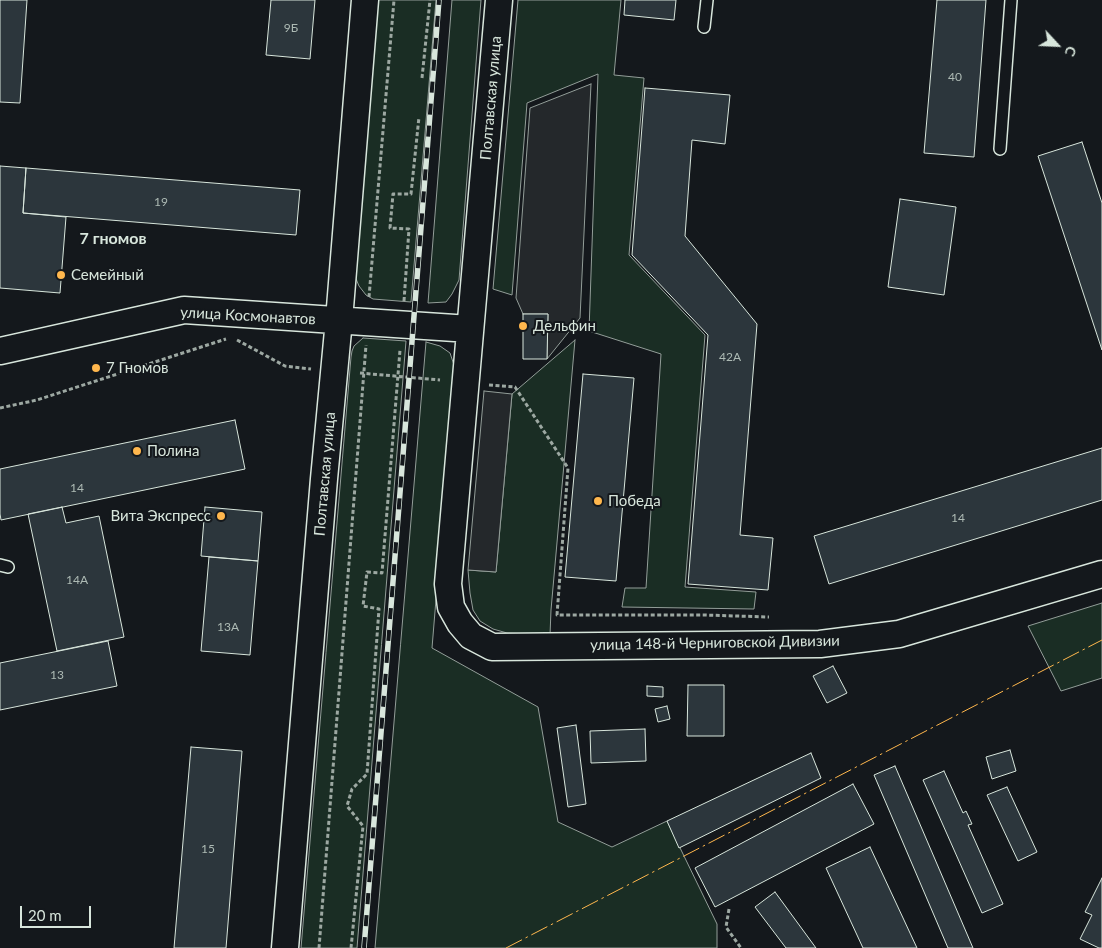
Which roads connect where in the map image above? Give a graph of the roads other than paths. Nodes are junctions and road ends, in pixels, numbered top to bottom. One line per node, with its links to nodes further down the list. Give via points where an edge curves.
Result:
1 (364, 0): 7 (street, Полтавская улица)
2 (499, 0): 8 (street, Полтавская улица)
3 (707, 0): 5 (lane)
4 (1011, 0): 6 (lane)
5 (704, 27)
6 (1000, 148)
7 (339, 320): 8 (street, улица Космонавтов); 9 (street, улица Космонавтов, via 184,310); 12 (street, Полтавская улица)
8 (470, 329): 11 (street, Полтавская улица)
9 (0, 351)
10 (1102, 574): 11 (street, улица 148-й Черниговской Дивизии, via 899,634 820,644 492,647 471,636 460,623 451,607)
11 (448, 584)
12 (285, 948)

